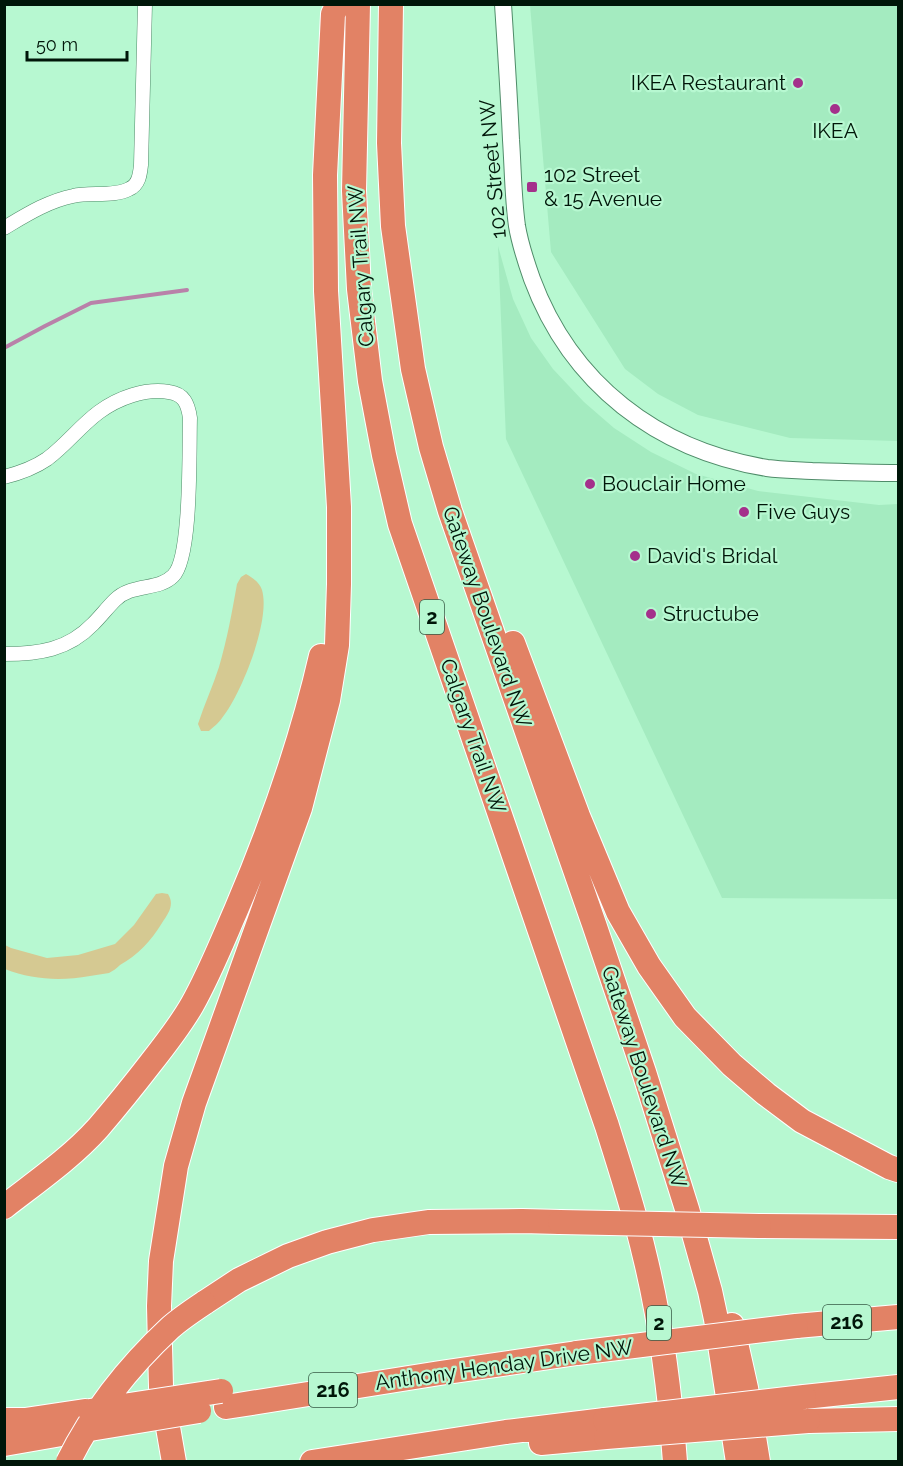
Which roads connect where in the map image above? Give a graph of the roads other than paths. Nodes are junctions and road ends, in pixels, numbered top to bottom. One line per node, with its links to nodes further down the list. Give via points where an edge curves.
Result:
1 (145, 4): 6 (street, via 141,165 135,185 122,192 57,200)
2 (338, 4): 10 (highway, via 333,14 325,187)
3 (358, 4): 26 (highway, Calgary Trail NW / 2, via 354,191 359,289 384,455 400,524 632,1206 658,1322)
4 (391, 4): 9 (highway, Gateway Boulevard NW, via 389,143 393,226 413,369)
5 (503, 4): 7 (street, 102 Street NW, via 517,228 539,298 588,374 621,406 649,425 707,453 768,468)
6 (4, 228)
7 (898, 473)
8 (4, 477): 11 (street, via 47,459 99,412 127,397 173,392 184,398 189,409 187,525 178,570 158,584 120,595 85,631 56,648)
9 (450, 511): 12 (highway, Gateway Boulevard NW); 13 (highway, via 478,553 596,860 618,912 649,966 685,1017 765,1094 802,1121)
10 (339, 584): 14 (highway, via 286,779 252,872 192,1005 134,1086 97,1129); 24 (highway, via 337,645 328,700 300,808 194,1103 176,1166 161,1261 159,1306 162,1387)
11 (4, 654)
12 (644, 1072): 27 (highway, Gateway Boulevard NW, via 710,1291); 28 (highway, via 694,1187 718,1263)
13 (898, 1170)
14 (4, 1207)
15 (898, 1227): 23 (highway, bridge, via 428,1222 327,1242 239,1280 171,1328 142,1356 94,1416)
16 (898, 1317): 20 (highway, Anthony Henday Drive NW / 216, bridge, via 577,1353)
17 (898, 1387): 21 (highway, bridge, via 804,1396)
18 (898, 1419): 21 (highway, bridge)
19 (4, 1420): 20 (highway)
20 (88, 1420): 22 (highway, Anthony Henday Drive NW / 216)
21 (605, 1428): 25 (highway, via 439,1454)
22 (4, 1444)
23 (68, 1461)
24 (174, 1461)
25 (316, 1461)
26 (675, 1461)
27 (738, 1461)
28 (758, 1461)

